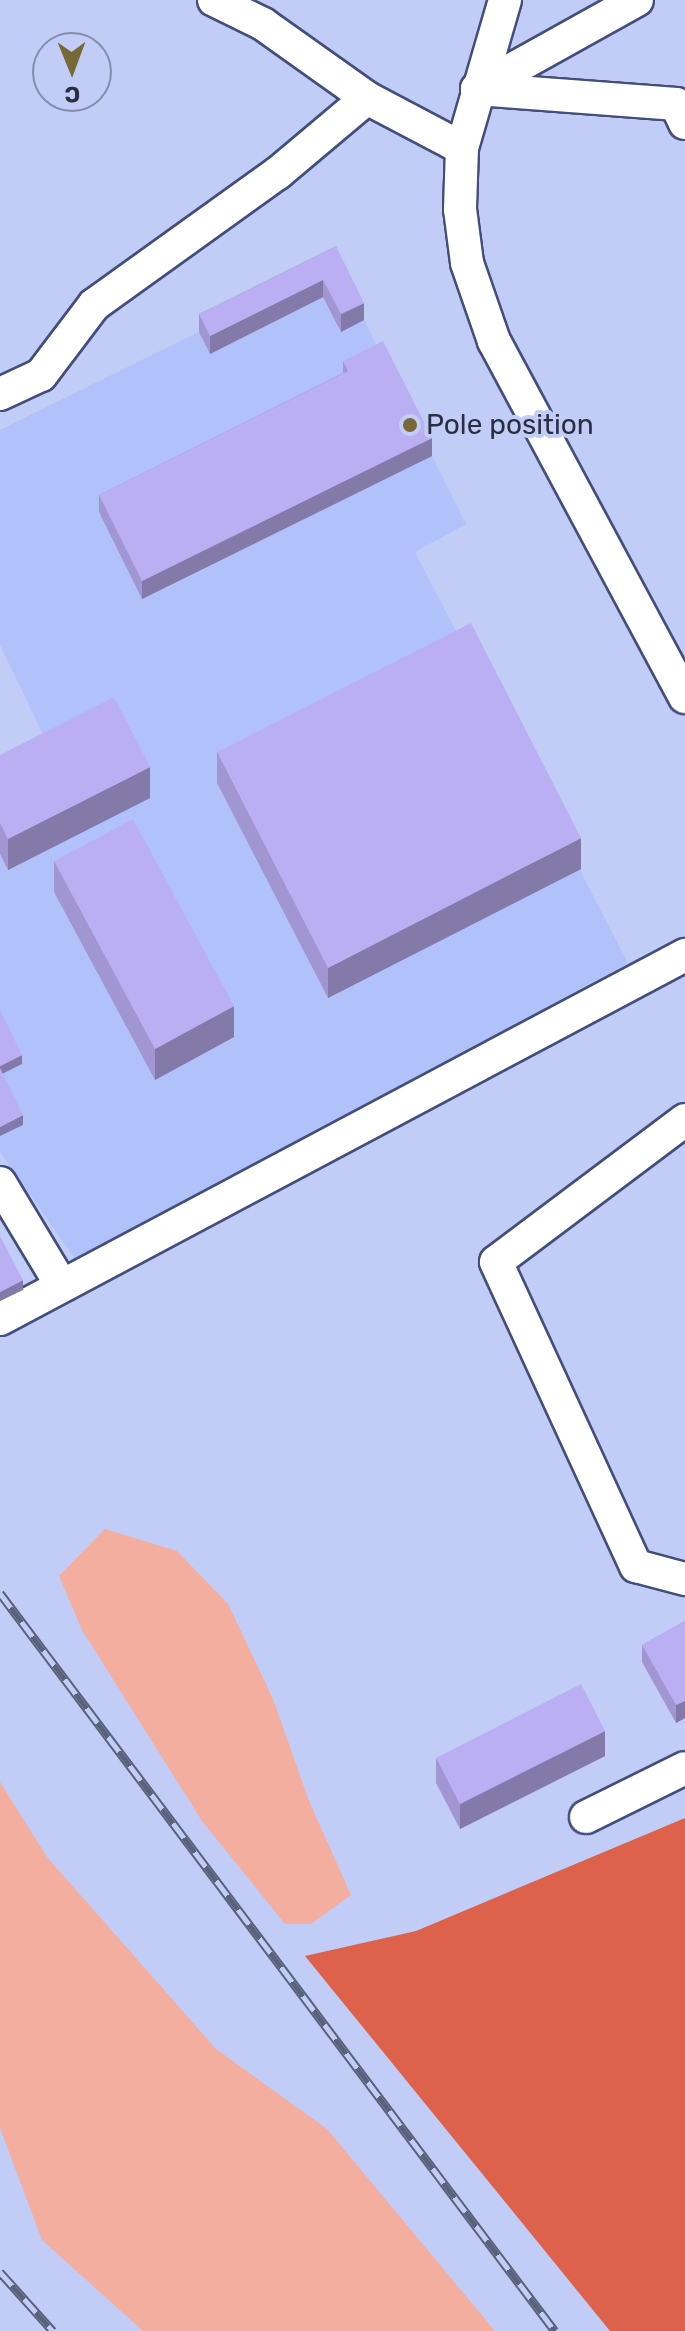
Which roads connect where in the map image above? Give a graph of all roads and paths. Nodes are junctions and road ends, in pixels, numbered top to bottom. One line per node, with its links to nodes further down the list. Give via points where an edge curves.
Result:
1 (214, 0): 5 (street, via 263,24)
2 (505, 0): 4 (street)
3 (637, 0): 4 (street)
4 (477, 89): 6 (street, via 676,104); 7 (street)
5 (367, 98): 7 (street); 8 (street, via 278,173 94,305 41,375)
6 (685, 123)
7 (462, 148): 9 (street, via 460,209 467,263 494,341)
8 (0, 394)
9 (677, 660): 10 (street)
10 (685, 697)
11 (685, 955): 14 (street)
12 (685, 1120): 16 (street, via 496,1262 636,1566)
13 (0, 1183): 14 (street)
14 (60, 1283): 15 (street)
15 (0, 1319)
16 (685, 1579)
17 (685, 1768): 18 (street)
18 (586, 1817)

